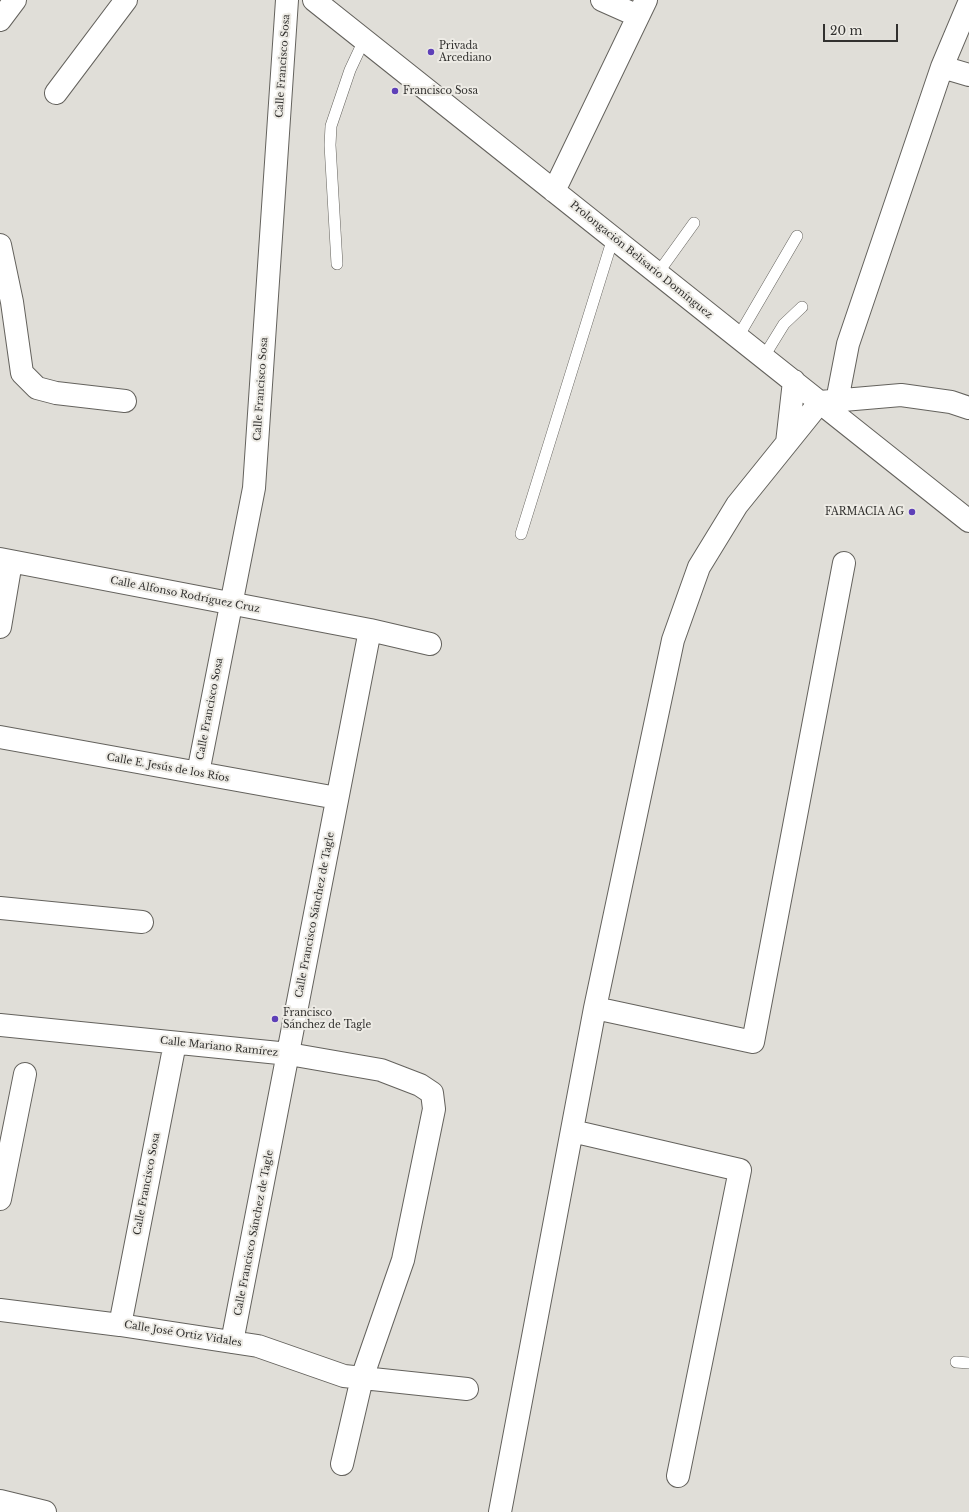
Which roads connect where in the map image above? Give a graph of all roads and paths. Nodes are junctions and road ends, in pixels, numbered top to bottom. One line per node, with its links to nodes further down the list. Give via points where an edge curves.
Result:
1 (14, 0): 8 (street)
2 (126, 0): 12 (street)
3 (288, 0): 32 (street, Calle Francisco Sosa, via 254,488)
4 (314, 0): 9 (street, Prolongación Belisario Domínguez)
5 (602, 0): 7 (street)
6 (969, 2): 10 (street)
7 (642, 8): 13 (street)
8 (0, 20)
9 (364, 40): 13 (street, Prolongación Belisario Domínguez); 18 (lane, via 350,70 331,126)
10 (942, 67): 11 (street); 25 (street)
11 (969, 75)
12 (56, 93)
13 (554, 190): 16 (street, Prolongación Belisario Domínguez)
14 (694, 223): 19 (lane)
15 (796, 236): 21 (lane)
16 (613, 238): 19 (street, Prolongación Belisario Domínguez); 29 (lane)
17 (0, 245): 24 (street, via 12,302 22,373 37,388 56,393)
18 (337, 264)
19 (658, 274): 21 (street, Prolongación Belisario Domínguez)
20 (802, 307): 22 (lane, via 784,324)
21 (738, 337): 22 (street, Prolongación Belisario Domínguez)
22 (763, 358): 23 (street, Prolongación Belisario Domínguez)
23 (794, 382): 25 (street, Prolongación Belisario Domínguez); 27 (street)
24 (125, 401)
25 (829, 402): 26 (street, via 901,395 951,402); 27 (street); 28 (street, Prolongación Belisario Domínguez)
26 (969, 408)
27 (787, 443): 41 (street, via 737,504 699,567 673,640)
28 (969, 521)
29 (521, 534)
30 (6, 560): 32 (street, Calle Alfonso Rodríguez Cruz); 33 (street)
31 (844, 563): 41 (street, via 753,1042)
32 (231, 604): 34 (street, Calle Alfonso Rodríguez Cruz); 37 (street, Calle Francisco Sosa)
33 (0, 627)
34 (370, 630): 35 (street, Calle Alfonso Rodríguez Cruz); 38 (street, Calle Francisco Sánchez de Tagle)
35 (430, 644)
36 (0, 737): 37 (street, Calle E. Jesús de los Ríos)
37 (198, 773): 38 (street, Calle E. Jesús de los Ríos)
38 (337, 798): 44 (street, Calle Francisco Sánchez de Tagle)
39 (0, 908): 40 (street)
40 (142, 922)
41 (595, 1008): 46 (street)
42 (0, 1025): 43 (street, Calle Mariano Ramírez)
43 (175, 1043): 44 (street, Calle Mariano Ramírez); 49 (street, Calle Francisco Sosa)
44 (289, 1054): 50 (street, Calle Francisco Sánchez de Tagle); 53 (street, Calle Mariano Ramírez, via 381,1070 420,1085 432,1093 434,1109 403,1260)
45 (25, 1074): 47 (street)
46 (572, 1131): 56 (street, via 740,1170); 59 (street)
47 (0, 1199)
48 (0, 1310): 49 (street, Calle José Ortiz Vidales)
49 (120, 1325): 50 (street, Calle José Ortiz Vidales)
50 (232, 1342): 53 (street, Calle José Ortiz Vidales, via 258,1346 344,1376)
51 (956, 1362): 52 (lane)
52 (969, 1363)
53 (362, 1378): 54 (street, Calle José Ortiz Vidales); 55 (street)
54 (467, 1388)
55 (342, 1464)
56 (678, 1476)
57 (0, 1501): 58 (street)
58 (45, 1512)
59 (500, 1512)

